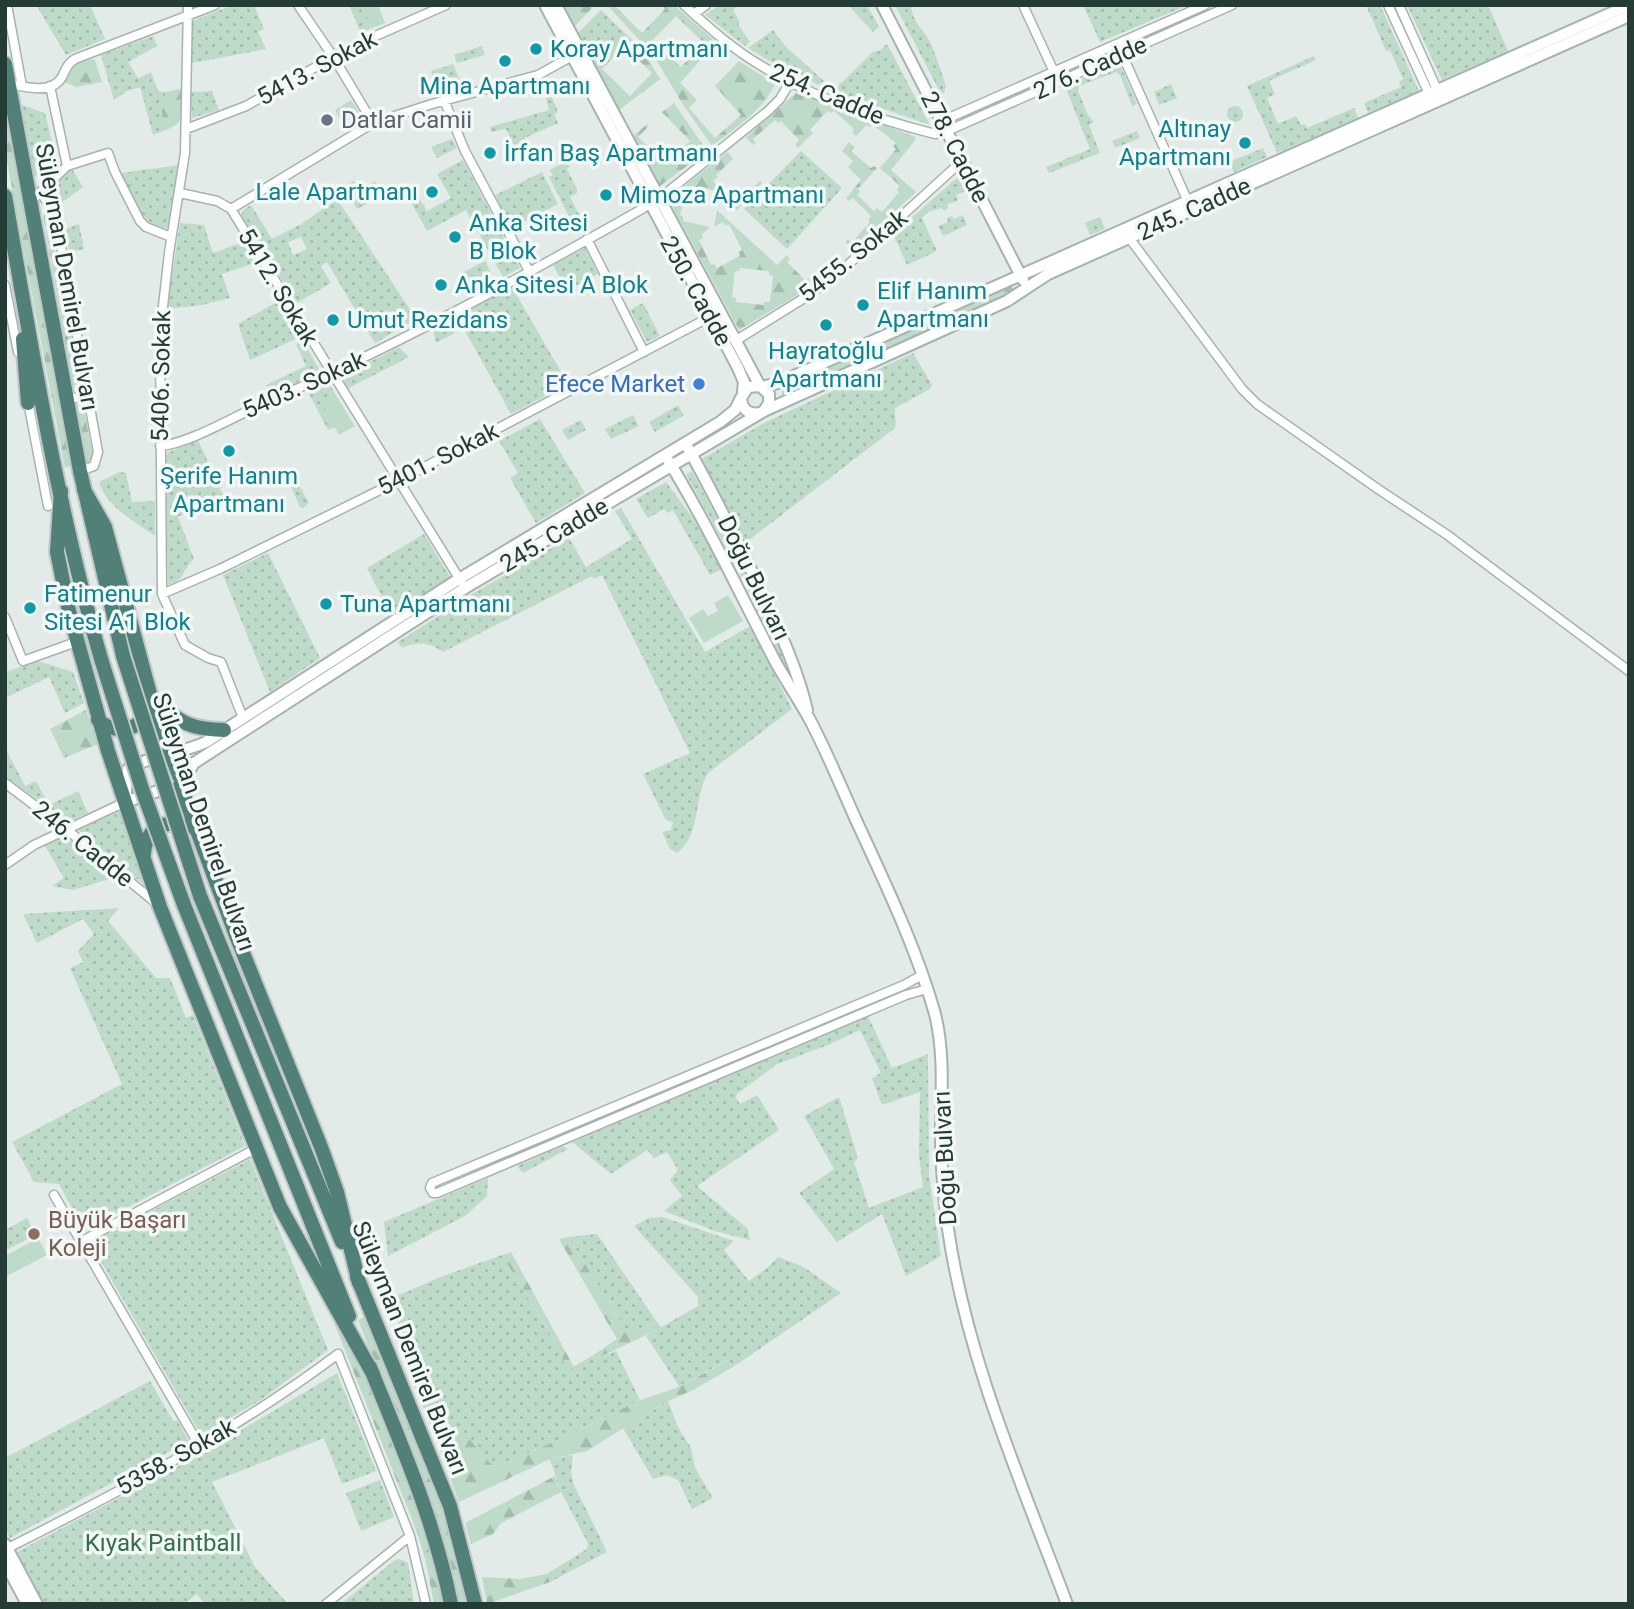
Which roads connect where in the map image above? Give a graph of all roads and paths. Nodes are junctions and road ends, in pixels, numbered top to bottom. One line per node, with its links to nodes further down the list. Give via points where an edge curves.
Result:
1 (7, 5): 30 (street)
2 (188, 5): 20 (street, 5406. Sokak)
3 (215, 5): 20 (street)
4 (298, 5): 26 (street)
5 (446, 5): 26 (street, 5413. Sokak)
6 (545, 5): 24 (street, 250. Cadde)
7 (556, 5): 24 (street, 250. Cadde)
8 (684, 5): 19 (street, 254. Cadde)
9 (706, 5): 19 (street)
10 (882, 5): 35 (street, 278. Cadde)
11 (1023, 5): 28 (street)
12 (1232, 5): 22 (street, 276. Cadde)
13 (1388, 5): 32 (street)
14 (1399, 5): 32 (street)
15 (1629, 5): 18 (street, 245. Cadde)
16 (1202, 6): 17 (street, 276. Cadde); 22 (street)
17 (1190, 8): 23 (street); 28 (street, 276. Cadde)
18 (1613, 13): 21 (street, 245. Cadde); 32 (street, 245. Cadde)
19 (694, 14): 29 (street, 254. Cadde, via 747,57)
20 (189, 15): 31 (street, via 75,59); 36 (street, 5406. Sokak)
21 (1629, 16)
22 (1205, 17): 23 (street, 276. Cadde)
23 (1196, 21): 25 (street, 276. Cadde)
24 (576, 54): 33 (street, via 532,77); 42 (street, 250. Cadde)
25 (1122, 54): 35 (street, 276. Cadde); 44 (street)
26 (334, 58): 34 (street); 36 (street, 5413. Sokak, via 246,106)
27 (5, 64): 30 (highway, Süleyman Demirel Bulvarı)
28 (1054, 72): 35 (street, 276. Cadde)
29 (790, 82): 35 (street, 254. Cadde, via 920,130 935,134); 42 (street, 5403. Sokak, via 768,111)
30 (15, 85): 31 (street); 43 (highway, Süleyman Demirel Bulvarı)
31 (50, 86): 38 (street)
32 (1436, 98): 44 (street, 245. Cadde)
33 (444, 100): 34 (street); 50 (street, via 465,151)
34 (373, 123): 45 (street)
35 (944, 126): 37 (street, 278. Cadde)
36 (186, 129): 40 (street, 5406. Sokak)
37 (962, 160): 51 (street, 278. Cadde); 56 (street, 5455. Sokak, via 830,281)
38 (67, 166): 39 (street); 47 (street, via 108,153 140,221)
39 (43, 189): 43 (street); 61 (street, via 56,218)
40 (180, 193): 45 (street, 5412. Sokak, via 217,201); 47 (street, 5406. Sokak)
41 (5, 196): 49 (highway, Süleyman Demirel Bulvarı)
42 (654, 201): 48 (street, 5403. Sokak); 55 (street, 250. Cadde); 56 (street, 250. Cadde)
43 (30, 202): 62 (highway, Süleyman Demirel Bulvarı)
44 (1190, 206): 46 (street, 245. Cadde)
45 (230, 209): 58 (street, 5412. Sokak)
46 (1126, 234): 51 (street, 245. Cadde); 53 (street, 245. Cadde); 78 (street, via 1252,400 1463,546)
47 (171, 237): 66 (street, 5406. Sokak, via 160,333)
48 (587, 239): 50 (street, 5403. Sokak); 57 (street)
49 (18, 268): 63 (highway); 72 (highway, Süleyman Demirel Bulvarı)
50 (529, 271): 58 (street, 5403. Sokak)
51 (1020, 274): 53 (street, 278. Cadde); 59 (street, 245. Cadde, via 778,383)
52 (5, 285): 54 (street)
53 (1028, 289): 64 (street, 245. Cadde)
54 (7, 300): 63 (street)
55 (710, 317): 57 (street, 5401. Sokak); 60 (street, 250. Cadde, via 742,375)
56 (734, 341): 59 (street, 250. Cadde)
57 (644, 352): 70 (street, 5401. Sokak)
58 (331, 375): 66 (street, 5403. Sokak); 70 (street, 5412. Sokak)
59 (760, 386): 60 (street, via 753,385); 64 (street, via 770,398)
60 (742, 395): 64 (street, via 746,411); 65 (street, 245. Cadde, via 727,416)
61 (88, 396): 62 (street); 69 (street, via 98,458 94,466)
62 (67, 400): 69 (highway, Süleyman Demirel Bulvarı)
63 (28, 402): 73 (street)
64 (762, 412): 67 (street, 245. Cadde)
65 (685, 442): 67 (street, Doğu Bulvarı); 68 (street, 245. Cadde)
66 (160, 446): 75 (street, 5406. Sokak)
67 (691, 453): 68 (street, 245. Cadde); 81 (street, Doğu Bulvarı, via 786,645)
68 (668, 460): 74 (street, 245. Cadde); 81 (street, Doğu Bulvarı)
69 (80, 471): 71 (highway, Süleyman Demirel Bulvarı)
70 (398, 480): 74 (street, 5412. Sokak); 75 (street, 5401. Sokak)
71 (84, 490): 79 (highway, via 108,537); 98 (highway, Süleyman Demirel Bulvarı, bridge, via 123,656 200,896)
72 (61, 491): 77 (highway, via 57,552); 99 (highway, Süleyman Demirel Bulvarı, bridge, via 113,699 184,905)
73 (48, 506)
74 (462, 584): 80 (street, 245. Cadde); 86 (street, 245. Cadde, via 194,763)
75 (162, 594): 80 (street, 5406. Sokak, via 186,645 221,662)
76 (5, 617): 77 (street, via 23,661)
77 (76, 642): 82 (highway)
78 (1629, 671)
79 (151, 699): 82 (highway, via 146,716 133,727 115,729); 83 (highway, via 180,721 199,729); 84 (highway)
80 (243, 718): 83 (street, 245. Cadde)
81 (809, 719): 93 (street, Doğu Bulvarı)
82 (98, 720): 87 (highway)
83 (224, 730): 84 (street, 245. Cadde, via 188,751)
84 (169, 752): 86 (highway); 87 (street, 245. Cadde, via 128,769)
85 (5, 783): 88 (street, 246. Cadde)
86 (182, 783): 87 (street); 89 (highway)
87 (125, 802): 88 (street); 90 (highway)
88 (67, 829): 91 (street); 92 (street, 246. Cadde)
89 (200, 841): 90 (highway, via 189,828 167,824 148,836); 98 (highway, via 321,1147)
90 (144, 858): 92 (highway)
91 (5, 865)
92 (160, 906): 95 (highway)
93 (922, 975): 94 (street, Doğu Bulvarı); 94 (street, via 432,1183 430,1188 437,1193)
94 (927, 989): 110 (street, Doğu Bulvarı, via 941,1050 945,1203 966,1318 1000,1427)
95 (257, 1148): 97 (street); 99 (highway, via 281,1208)
96 (54, 1195): 97 (street)
97 (82, 1241): 100 (street)
98 (359, 1283): 109 (highway, Süleyman Demirel Bulvarı, via 443,1488)
99 (373, 1374): 108 (highway, Süleyman Demirel Bulvarı, via 426,1506)
100 (199, 1445): 101 (street, 5358. Sokak, via 261,1409 338,1354); 102 (street, 5358. Sokak)
101 (410, 1536): 106 (street); 107 (street)
102 (6, 1546): 105 (street)
103 (5, 1563): 104 (street)
104 (27, 1604)
105 (37, 1604)
106 (326, 1604)
107 (426, 1604)
108 (451, 1604)
109 (475, 1604)
110 (1067, 1604)

